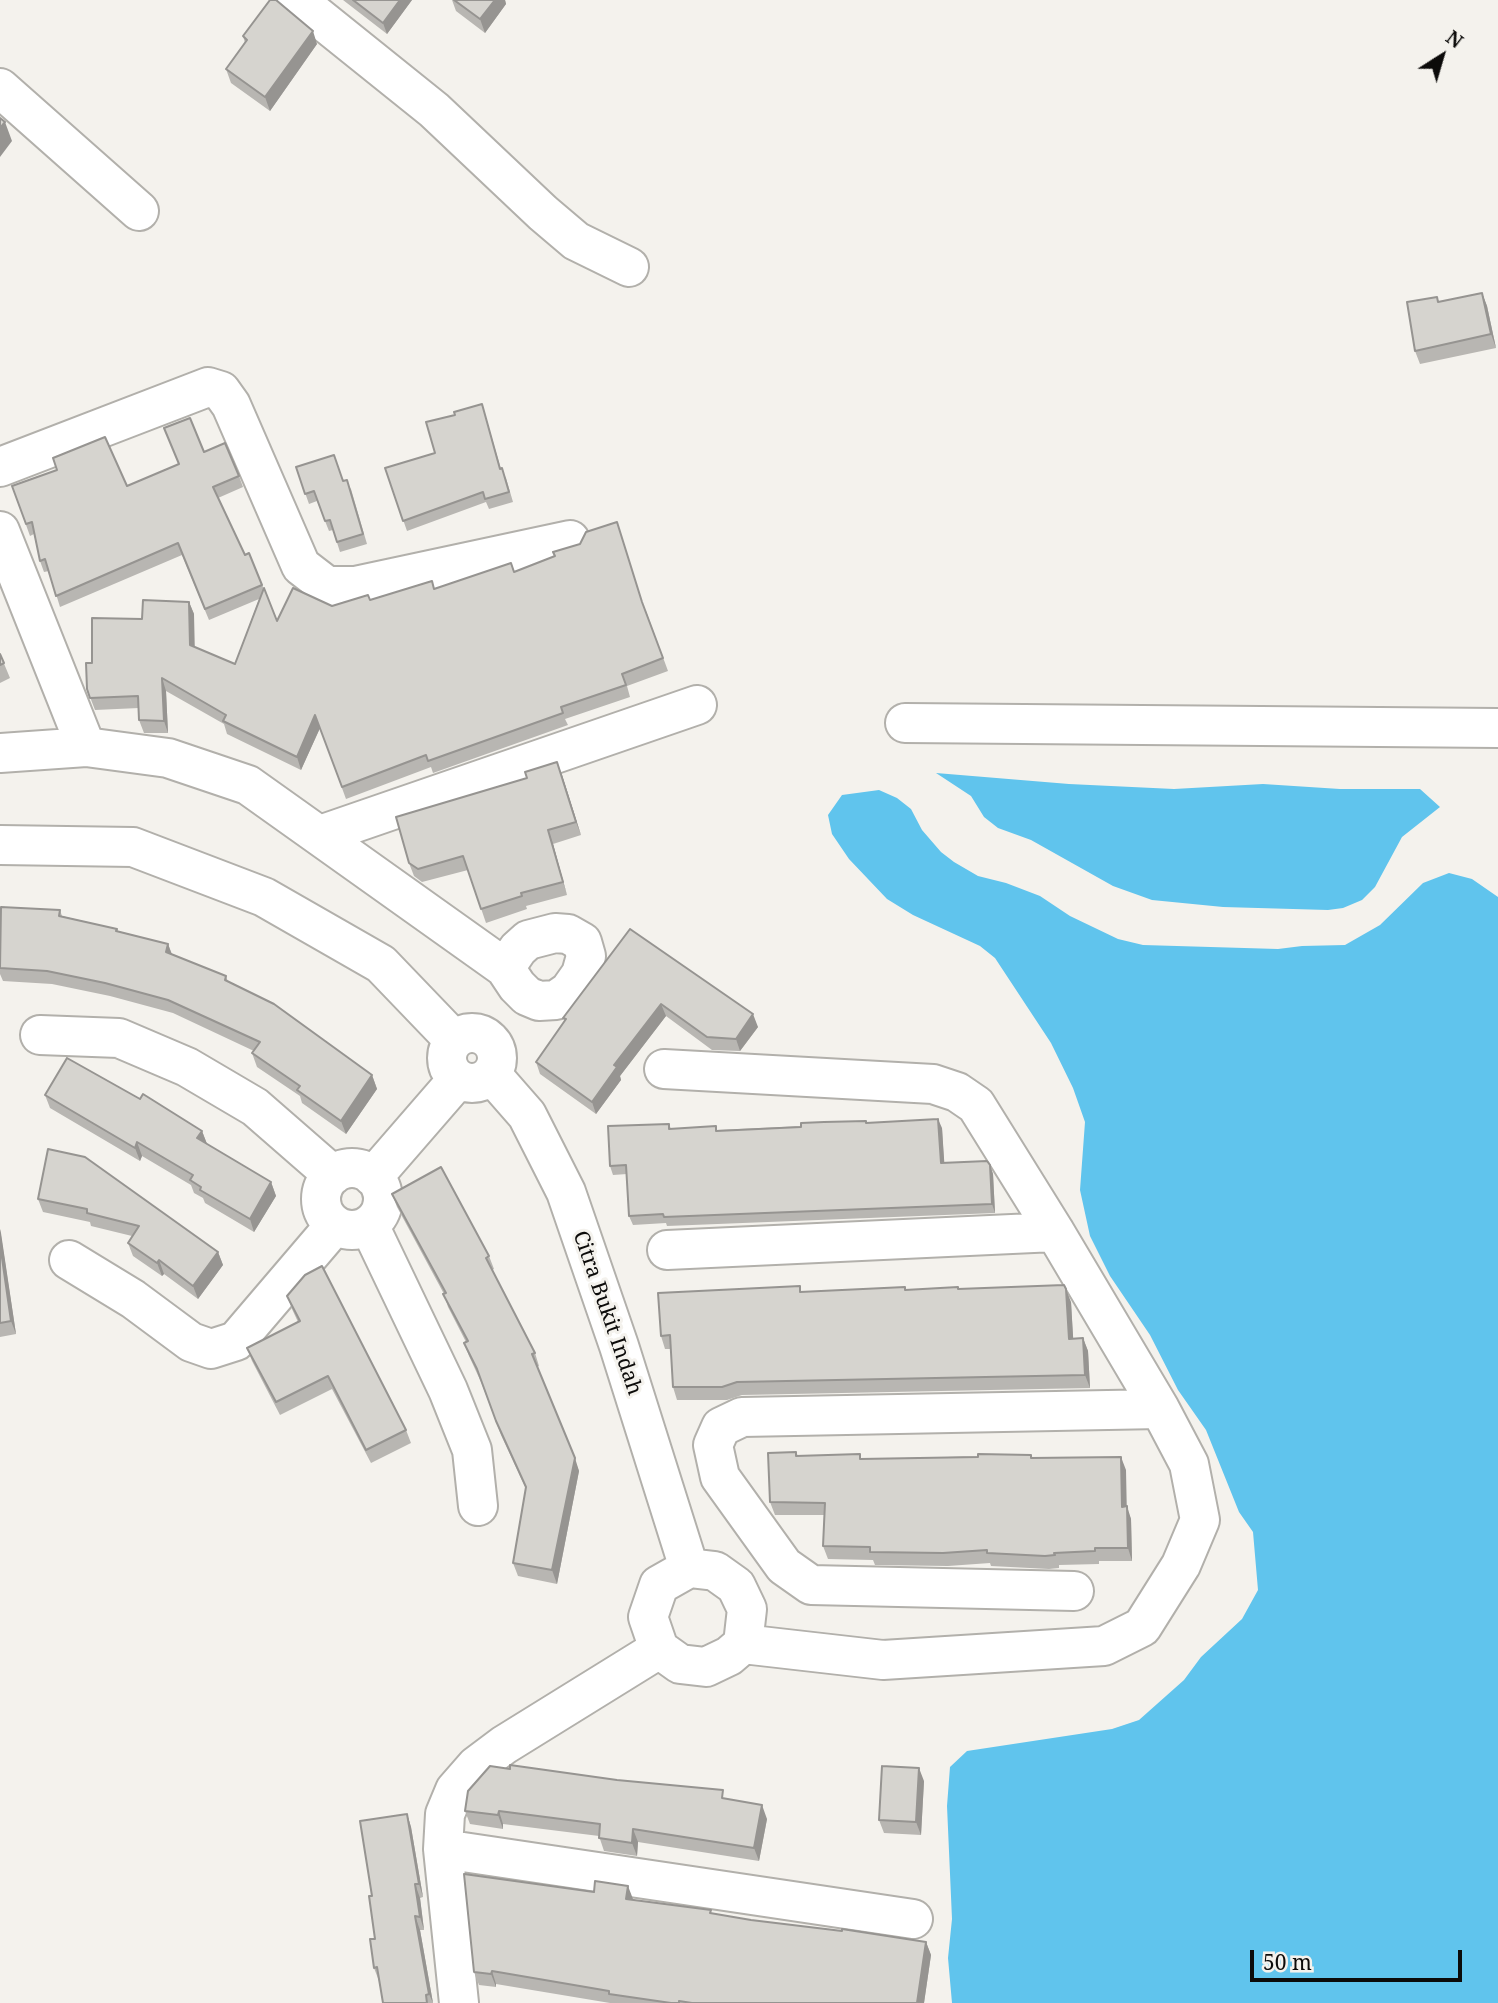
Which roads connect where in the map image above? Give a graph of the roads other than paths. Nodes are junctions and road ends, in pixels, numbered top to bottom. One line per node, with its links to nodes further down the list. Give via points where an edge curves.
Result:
1 (296, 0): 4 (street, via 434,110 576,241)
2 (0, 88): 3 (street)
3 (139, 211)
4 (629, 267)
5 (0, 467): 7 (street, via 208,387 221,391 231,405 301,566 327,586 355,586)
6 (0, 531): 11 (street)
7 (570, 540)
8 (697, 705): 13 (street)
9 (905, 723): 10 (street)
10 (1498, 728)
11 (86, 747): 12 (street); 13 (street, via 168,758 248,785)
12 (0, 753)
13 (320, 835): 15 (street)
14 (0, 845): 18 (street, Citra Bukit Indah, via 133,847 264,897 381,964 454,1040 447,1053 449,1068)
15 (505, 968)
16 (40, 1035): 19 (street, via 119,1038 187,1067 255,1107)
17 (664, 1069): 22 (street, via 933,1084 957,1092 976,1105)
18 (475, 1077): 20 (street); 27 (street, Citra Bukit Indah, via 527,1115 566,1192)
19 (333, 1175): 20 (street, via 353,1168); 21 (street, via 322,1191 323,1210)
20 (373, 1177): 21 (street, via 383,1196 377,1217)
21 (352, 1225): 24 (street, via 236,1341 211,1349 191,1342); 26 (street, via 448,1391 472,1450)
22 (1055, 1232): 23 (street); 25 (street)
23 (667, 1250)
24 (69, 1260)
25 (1160, 1409): 28 (street, via 742,1417 722,1427 713,1445 720,1477 784,1566 811,1585); 29 (street, via 1189,1465 1200,1520 1181,1565 1142,1627 1104,1646 883,1660)
26 (478, 1506)
27 (688, 1568): 29 (street, via 715,1571 736,1586 747,1609); 30 (street, via 659,1585 648,1617)
28 (1074, 1591)
29 (743, 1644): 30 (street, via 706,1667 680,1664)
30 (659, 1649): 31 (street, via 476,1766 455,1790 445,1814)
31 (443, 1849): 32 (street); 33 (street)
32 (913, 1919)
33 (459, 2003)

